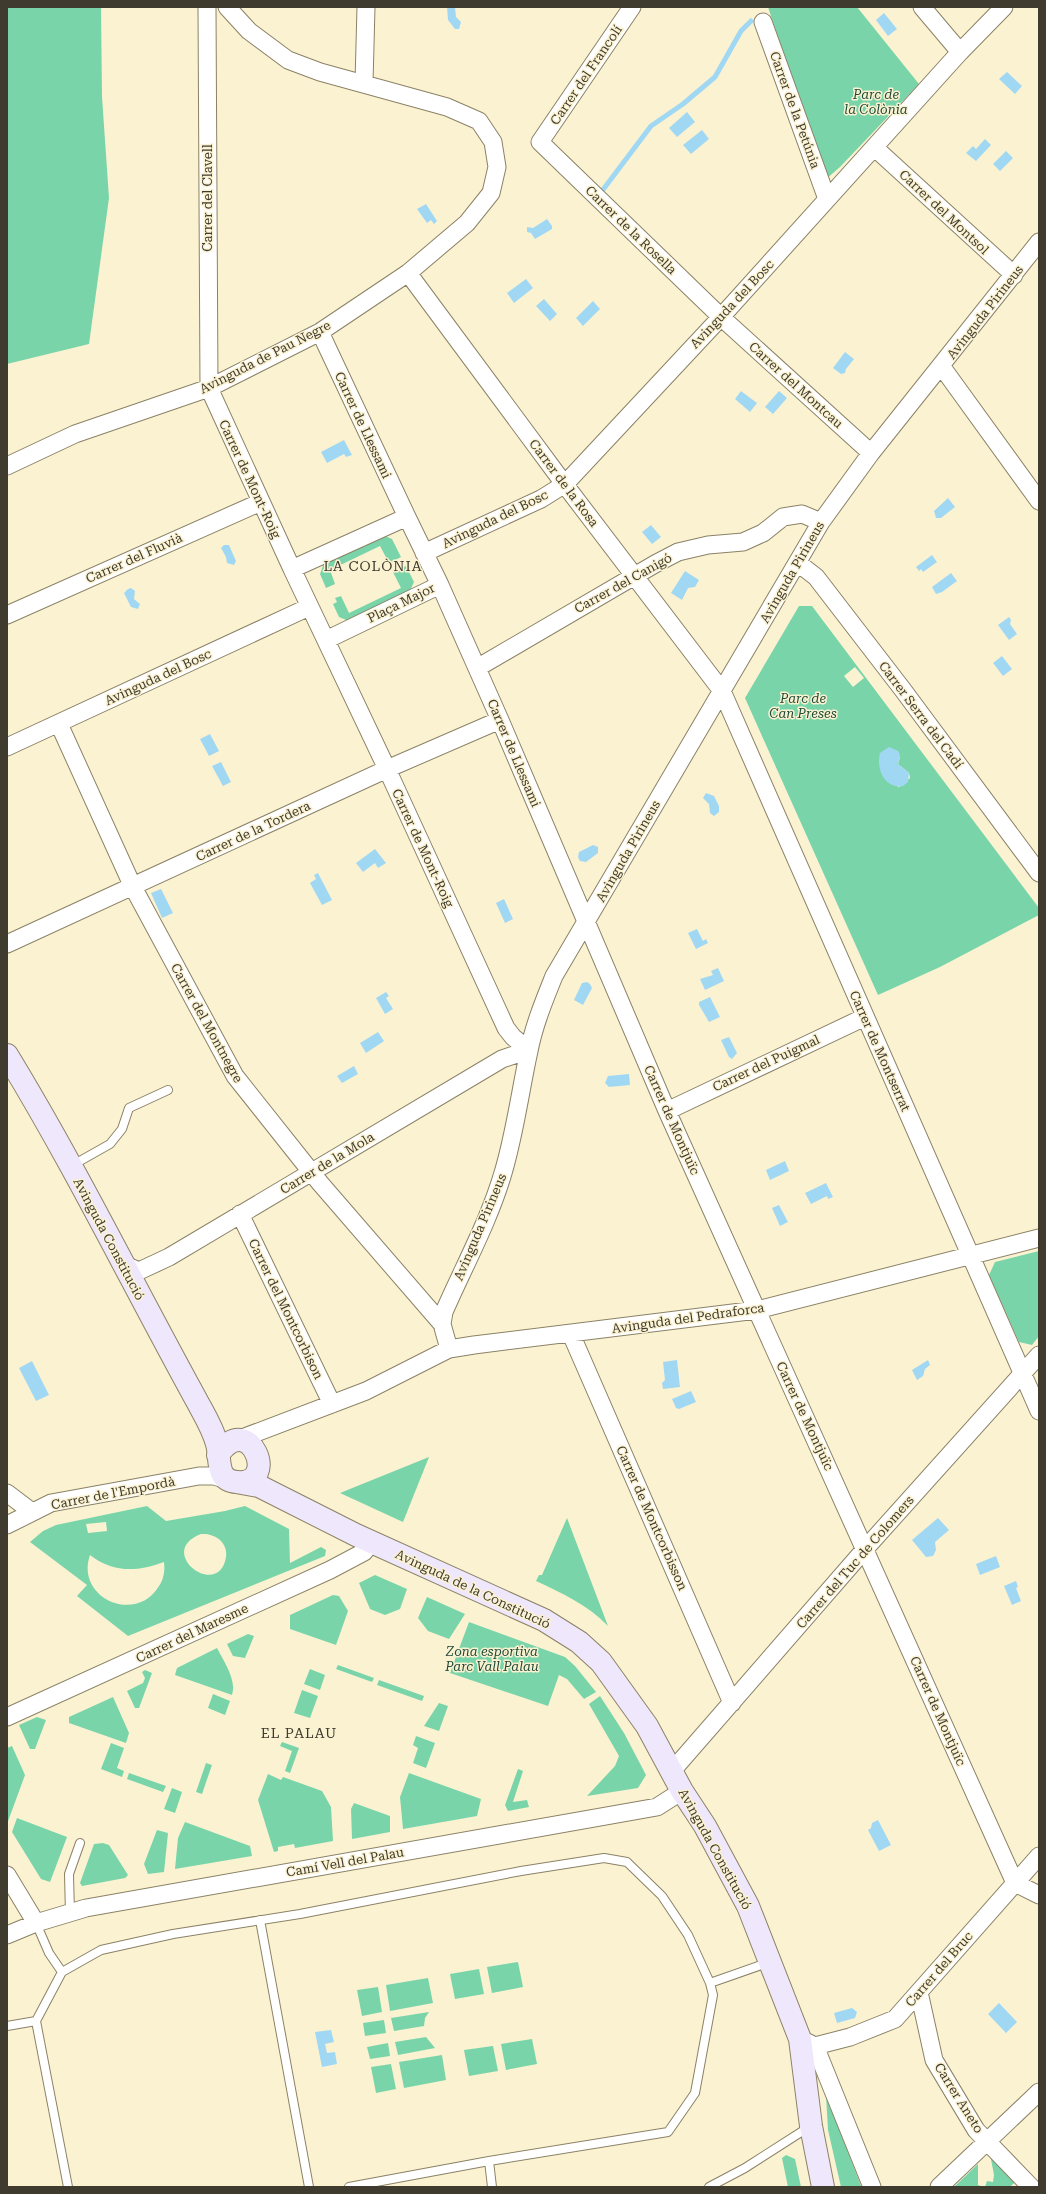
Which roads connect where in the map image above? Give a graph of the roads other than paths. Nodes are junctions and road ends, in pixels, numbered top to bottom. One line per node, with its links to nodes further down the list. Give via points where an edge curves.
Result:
1 (207, 7): 19 (street, Carrer del Clavell)
2 (227, 7): 9 (street, Avinguda de Pau Negre, via 249,30 288,60 320,72)
3 (366, 7): 9 (street)
4 (632, 7): 10 (street, Carrer del Francolí)
5 (922, 7): 8 (street)
6 (1004, 7): 8 (street, Avinguda del Bosc)
7 (763, 22): 12 (street, Carrer de la Petúnia)
8 (960, 52): 11 (street, Avinguda del Bosc)
9 (364, 83): 14 (street, Avinguda de Pau Negre, via 447,107 479,121 493,142 497,167 491,193 467,224)
10 (540, 142): 16 (street, Carrer de la Rosella)
11 (875, 148): 12 (street, Avinguda del Bosc); 15 (street, Carrer del Montsol)
12 (827, 199): 16 (street, Avinguda del Bosc)
13 (1039, 242): 15 (street, Avinguda Pirineus)
14 (408, 273): 17 (street, Avinguda de Pau Negre); 22 (street, Carrer de la Rosa)
15 (1014, 275): 18 (street, Avinguda Pirineus)
16 (721, 317): 20 (street, Carrer del Montcau); 22 (street, Avinguda del Bosc)
17 (320, 332): 19 (street, Avinguda de Pau Negre); 25 (street, Carrer de Llessami)
18 (942, 367): 20 (street, Avinguda Pirineus); 23 (street)
19 (209, 388): 21 (street, Avinguda de Pau Negre, via 75,434); 24 (street, Carrer de Mont-Roig)
20 (871, 453): 26 (street, Avinguda Pirineus)
21 (7, 466)
22 (565, 484): 27 (street, Avinguda del Bosc, via 541,499); 30 (street, Carrer de la Rosa)
23 (1039, 501)
24 (261, 502): 29 (street, Carrer de Mont-Roig); 33 (street, Carrer del Fluvià)
25 (407, 517): 27 (street, Plaça Major); 29 (street)
26 (821, 522): 28 (street, Avinguda Pirineus); 30 (street, Carrer del Canigó, via 802,514 783,517 762,533 743,542 708,545 678,552)
27 (424, 553): 31 (street, Plaça Major)
28 (798, 563): 36 (street, Avinguda Pirineus); 41 (street, Carrer Serra del Cadí, via 816,577)
29 (292, 569): 32 (street)
30 (634, 576): 35 (street, Carrer del Canigó); 36 (street, Carrer de la Rosa)
31 (440, 585): 34 (street, Plaça Major); 35 (street, Carrer de Llessami)
32 (309, 607): 34 (street); 38 (street, Avinguda del Bosc)
33 (7, 615)
34 (326, 640): 40 (street, Carrer de Mont-Roig)
35 (477, 668): 37 (street, Carrer de Llessami)
36 (722, 691): 43 (street, Avinguda Pirineus); 45 (street, Carrer de Montserrat)
37 (500, 720): 40 (street, Carrer de la Tordera); 43 (street, Carrer de Llessami)
38 (59, 724): 39 (street, Avinguda del Bosc); 42 (street, Carrer del Montnegre)
39 (7, 747)
40 (387, 769): 42 (street, Carrer de la Tordera); 46 (street, Carrer de Mont-Roig, via 506,1028 513,1038)
41 (1038, 870)
42 (133, 887): 44 (street, Carrer de la Tordera); 51 (street, Carrer del Montnegre, via 234,1076)
43 (586, 923): 46 (street, Avinguda Pirineus, via 554,976); 49 (street, Carrer de Montjuïc)
44 (7, 944)
45 (865, 1017): 49 (street, Carrer del Puigmal); 54 (street, Carrer de Montserrat)
46 (529, 1050): 51 (street, Carrer de la Mola, via 502,1059); 57 (street, Avinguda Pirineus, via 513,1140 503,1175 444,1312)
47 (7, 1055): 50 (street, Avinguda Constitució)
48 (168, 1090): 50 (lane, via 129,1108 122,1129 110,1144)
49 (667, 1111): 56 (street, Carrer de Montjuïc)
50 (71, 1166): 55 (street, Avinguda Constitució)
51 (312, 1173): 52 (street, Carrer de la Mola); 57 (street, Carrer del Montnegre)
52 (240, 1214): 55 (street, Carrer de la Mola, via 139,1271); 62 (street, Carrer del Montcorbison)
53 (1039, 1238): 54 (street, Avinguda del Pedraforca)
54 (971, 1255): 56 (street, Avinguda del Pedraforca); 61 (street, Carrer de Montserrat)
55 (125, 1265): 64 (street, Avinguda Constitució, via 144,1306)
56 (756, 1310): 58 (street, Avinguda del Pedraforca); 76 (street, Carrer de Montjuïc)
57 (442, 1324): 59 (street)
58 (571, 1334): 59 (street, Avinguda del Pedraforca); 77 (street, Carrer de Montcorbisson)
59 (449, 1350): 62 (street, via 366,1391)
60 (1039, 1355): 61 (street, Carrer del Tuc de Colomers)
61 (1022, 1374): 63 (street, Carrer de Montserrat); 76 (street, Carrer del Tuc de Colomers)
62 (332, 1404): 65 (street)
63 (1039, 1411)
64 (209, 1423): 66 (street, Avinguda Constitució, via 226,1438); 68 (street, Avinguda Constitució, via 217,1445)
65 (269, 1427): 66 (street); 67 (street, via 259,1438)
66 (236, 1440): 67 (street, via 249,1444); 68 (street, via 226,1445)
67 (258, 1455): 70 (street, via 258,1470 254,1476 249,1480); 72 (street, via 265,1475)
68 (218, 1457): 69 (street, Carrer de l'Empordà, via 211,1468); 70 (street, via 222,1473)
69 (199, 1476): 70 (street, Carrer de l'Empordà, via 214,1476); 73 (street, Carrer de l'Empordà, via 51,1503)
70 (234, 1482): 72 (street, via 259,1486)
71 (7, 1493): 73 (street)
72 (287, 1499): 75 (street, Avinguda de la Constitució)
73 (32, 1512): 74 (street, Carrer de l'Empordà)
74 (7, 1525)
75 (372, 1542): 78 (street, Carrer del Maresme, via 364,1552 330,1570); 79 (street, Avinguda de la Constitució, via 538,1617 579,1642 601,1662 647,1726)
76 (866, 1549): 77 (street, Carrer del Tuc de Colomers); 84 (street, Carrer de Montjuïc)
77 (732, 1703): 79 (street, Carrer del Tuc de Colomers)
78 (7, 1717)
79 (672, 1771): 80 (street, Avinguda Constitució)
80 (682, 1791): 86 (street, Camí Vell del Palau, via 650,1809 86,1908); 90 (street, Avinguda Constitució, via 705,1826 748,1906)
81 (80, 1843): 86 (lane, via 69,1874)
82 (1039, 1856): 84 (street, Carrer del Bruc)
83 (7, 1875): 88 (street)
84 (1015, 1883): 85 (street); 93 (street, Carrer del Bruc)
85 (1039, 1895)
86 (70, 1914): 88 (street, Camí Vell del Palau)
87 (260, 1920): 91 (lane, via 173,1934 101,1950); 92 (lane, via 604,1858 627,1862 662,1896 688,1935); 102 (lane)
88 (36, 1923): 89 (street, Camí Vell del Palau); 91 (lane, via 49,1953)
89 (7, 1935)
90 (771, 1962): 92 (lane); 96 (street, Avinguda Constitució)
91 (62, 1972): 94 (lane)
92 (710, 1983): 100 (lane, via 713,1995 695,2092 668,2132)
93 (918, 1992): 96 (street, Carrer del Bruc, via 895,2019 850,2037); 99 (street, Carrer Aneto, via 934,2060 976,2130)
94 (36, 2021): 95 (lane); 101 (lane)
95 (7, 2026)
96 (807, 2042): 98 (street); 107 (street)
97 (1039, 2092): 99 (street)
98 (811, 2126): 105 (lane, via 745,2168); 106 (street)
99 (987, 2141): 108 (street); 109 (street, Carrer Aneto)
100 (489, 2161): 103 (lane); 104 (lane)
101 (68, 2187)
102 (309, 2187)
103 (348, 2187)
104 (492, 2187)
105 (709, 2187)
106 (823, 2187)
107 (872, 2187)
108 (939, 2187)
109 (1030, 2187)

